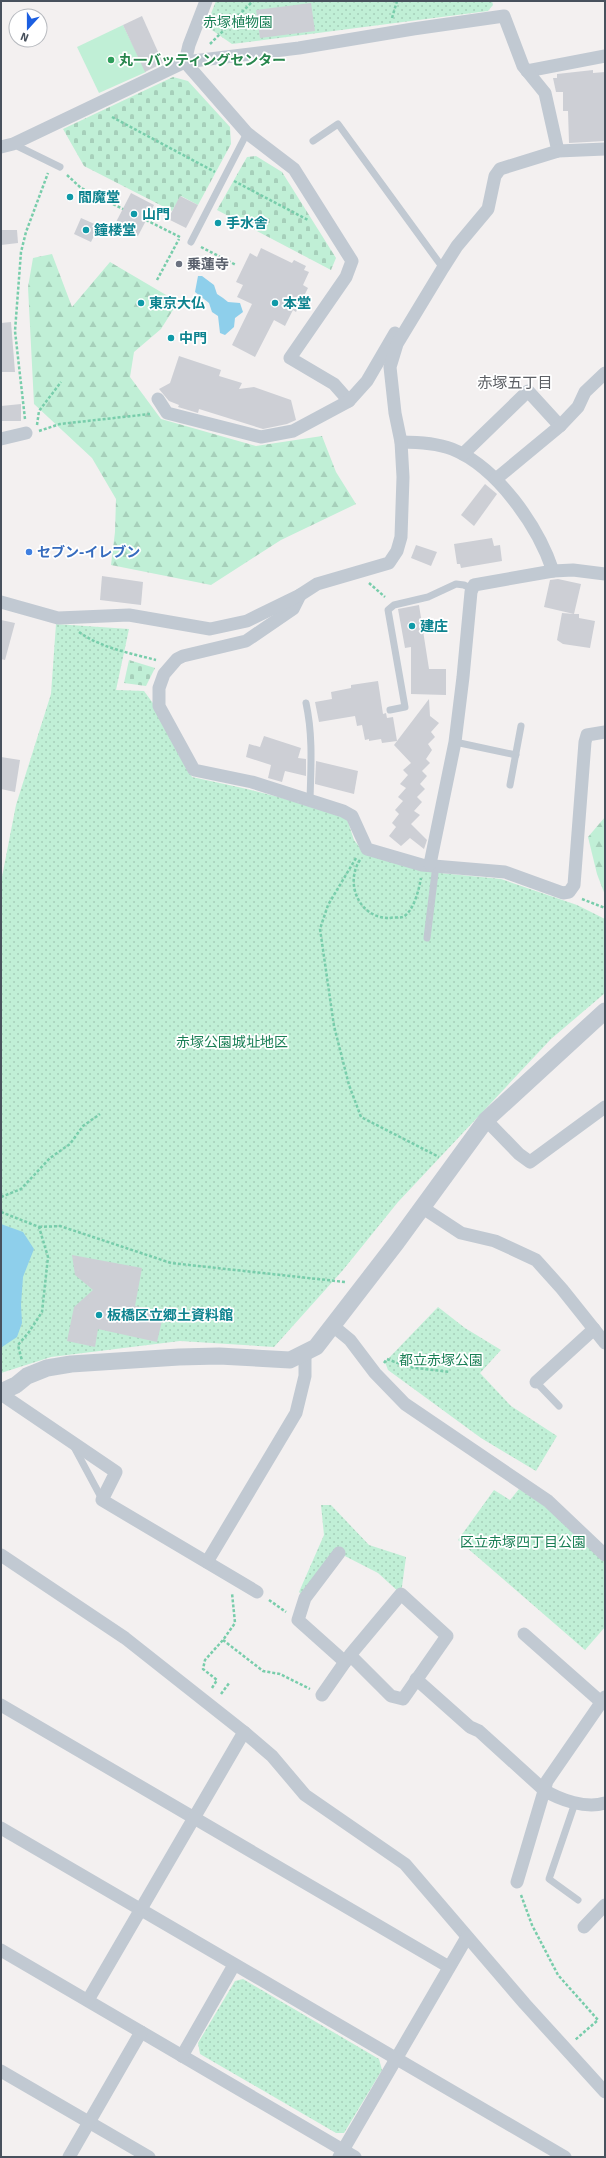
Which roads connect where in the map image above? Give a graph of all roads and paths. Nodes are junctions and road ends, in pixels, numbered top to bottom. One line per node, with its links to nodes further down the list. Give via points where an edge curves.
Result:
1 (206, 1): 5 (street)
2 (253, 1): 3 (path)
3 (208, 45)
4 (605, 56): 6 (street)
5 (185, 62): 6 (street, via 299,48 413,28 504,16 522,66); 8 (street); 10 (street)
6 (527, 71): 12 (street, via 545,93)
7 (112, 117): 15 (path)
8 (247, 133): 15 (lane); 26 (street, via 294,170 352,261 346,277 290,358 334,384)
9 (313, 141): 20 (lane, via 338,124)
10 (7, 146): 13 (lane)
11 (605, 149): 12 (street)
12 (558, 151): 20 (street, via 500,169 495,176 488,209)
13 (52, 163): 14 (lane); 29 (path, via 21,252 15,331)
14 (60, 167): 16 (path, via 81,188)
15 (225, 177): 17 (path); 19 (lane)
16 (123, 208)
17 (308, 220)
18 (180, 237): 21 (path)
19 (191, 242)
20 (442, 268): 22 (street)
21 (158, 280)
22 (415, 312): 26 (street, via 397,329 367,381); 31 (street, via 397,344 390,367 395,413)
23 (605, 373): 28 (street, via 585,392 578,407)
24 (61, 382): 27 (path, via 39,411 36,431 60,424)
25 (158, 398): 26 (street, via 167,413 261,437 292,431)
26 (349, 401)
27 (153, 413)
28 (560, 426): 32 (street, via 528,391); 33 (street)
29 (26, 433): 30 (street)
30 (1, 439)
31 (402, 442): 32 (street, via 424,442); 35 (street, via 401,537 397,551 389,563)
32 (463, 454): 33 (street)
33 (496, 479): 34 (street, via 518,506 543,546)
34 (553, 571): 36 (street, via 573,570); 37 (street, via 477,584)
35 (357, 573): 38 (street, via 317,584); 40 (path)
36 (605, 574)
37 (472, 589): 40 (lane, via 456,584 428,597); 47 (street)
38 (300, 595): 41 (street, via 247,621 210,628 129,616); 42 (street, via 293,609 246,641 183,656)
39 (1, 602): 41 (street)
40 (394, 605): 44 (lane, via 388,610 405,707)
41 (58, 618): 42 (path, via 89,640 159,661)
42 (164, 674): 50 (street, via 159,688 159,706 194,770 252,782)
43 (306, 703): 50 (lane, via 312,744)
44 (390, 710)
45 (521, 726): 48 (lane)
46 (605, 732): 53 (street, via 587,735 585,742 574,885)
47 (455, 742): 48 (lane); 52 (street)
48 (516, 755): 49 (lane)
49 (510, 785)
50 (310, 799): 51 (street, via 352,816)
51 (365, 847): 52 (street); 52 (path, via 353,880 353,890 360,904 386,918 402,917 410,910 420,881); 60 (path, via 328,905 320,930 334,1026 349,1085 361,1117)
52 (429, 865): 53 (street, via 505,872 552,890); 55 (lane)
53 (569, 892): 54 (path)
54 (605, 908)
55 (427, 938)
56 (605, 1012): 59 (street)
57 (605, 1106): 59 (street, via 530,1162)
58 (100, 1114): 61 (path, via 83,1126 70,1144 50,1158 21,1189)
59 (486, 1120): 60 (street)
60 (454, 1164): 62 (street)
61 (1, 1197)
62 (423, 1208): 66 (street); 67 (street, via 461,1233 495,1241 536,1260)
63 (1, 1212): 64 (path)
64 (39, 1227): 65 (path, via 60,1226 171,1263); 72 (path, via 48,1257 42,1312 30,1332 18,1345)
65 (352, 1283)
66 (333, 1326): 69 (street, via 316,1347); 71 (street, via 350,1340)
67 (594, 1329): 68 (street); 73 (street)
68 (605, 1343)
69 (305, 1353): 72 (street, via 290,1360 219,1356 72,1364 47,1368); 81 (street, via 305,1376 296,1413)
70 (450, 1372): 71 (path, via 408,1367 388,1359)
71 (375, 1373): 79 (street, via 405,1404 548,1501)
72 (27, 1376): 74 (street)
73 (536, 1382): 75 (lane)
74 (1, 1393): 76 (street)
75 (559, 1406)
76 (71, 1442): 77 (lane); 77 (street, via 116,1472)
77 (102, 1500): 81 (street)
78 (339, 1553): 84 (street, via 305,1598)
79 (605, 1555)
80 (2, 1557): 94 (street, via 125,1638)
81 (207, 1562): 83 (street)
82 (232, 1591): 86 (path, via 235,1623)
83 (257, 1592): 84 (path)
84 (298, 1620): 87 (street)
85 (524, 1634): 93 (street)
86 (223, 1640): 89 (path, via 204,1660 203,1669 217,1680); 90 (path, via 263,1671 280,1674)
87 (348, 1658): 88 (street, via 391,1696 403,1699); 88 (street, via 402,1594 447,1636); 91 (street)
88 (416, 1679): 95 (street)
89 (215, 1684)
90 (304, 1686)
91 (322, 1696)
92 (1, 1705): 98 (street)
93 (602, 1706): 95 (street, via 547,1781)
94 (244, 1732): 98 (street); 106 (street, via 272,1756 306,1795 405,1864)
95 (544, 1790): 96 (street, via 555,1797); 100 (street)
96 (575, 1803): 97 (street); 101 (lane, via 549,1879)
97 (605, 1803)
98 (194, 1818): 103 (street); 109 (street)
99 (1, 1828): 103 (street)
100 (516, 1882): 112 (path, via 532,1925 558,1975 598,2020)
101 (578, 1900)
102 (605, 1905): 104 (street)
103 (140, 1909): 108 (street); 110 (street)
104 (600, 1921): 105 (street)
105 (584, 1927)
106 (467, 1937): 109 (street); 112 (street)
107 (1, 1950): 110 (street)
108 (234, 1965): 113 (street); 114 (street)
109 (449, 1967): 114 (street)
110 (88, 2000): 111 (street)
111 (141, 2032): 113 (street); 117 (street)
112 (564, 2049): 116 (street)
113 (182, 2056): 118 (street)
114 (396, 2059): 118 (street); 122 (street)
115 (1, 2071): 117 (street)
116 (605, 2092)
117 (89, 2122): 119 (street); 120 (street)
118 (341, 2153): 121 (street)
119 (68, 2157)
120 (149, 2157)
121 (355, 2157)
122 (565, 2157)

